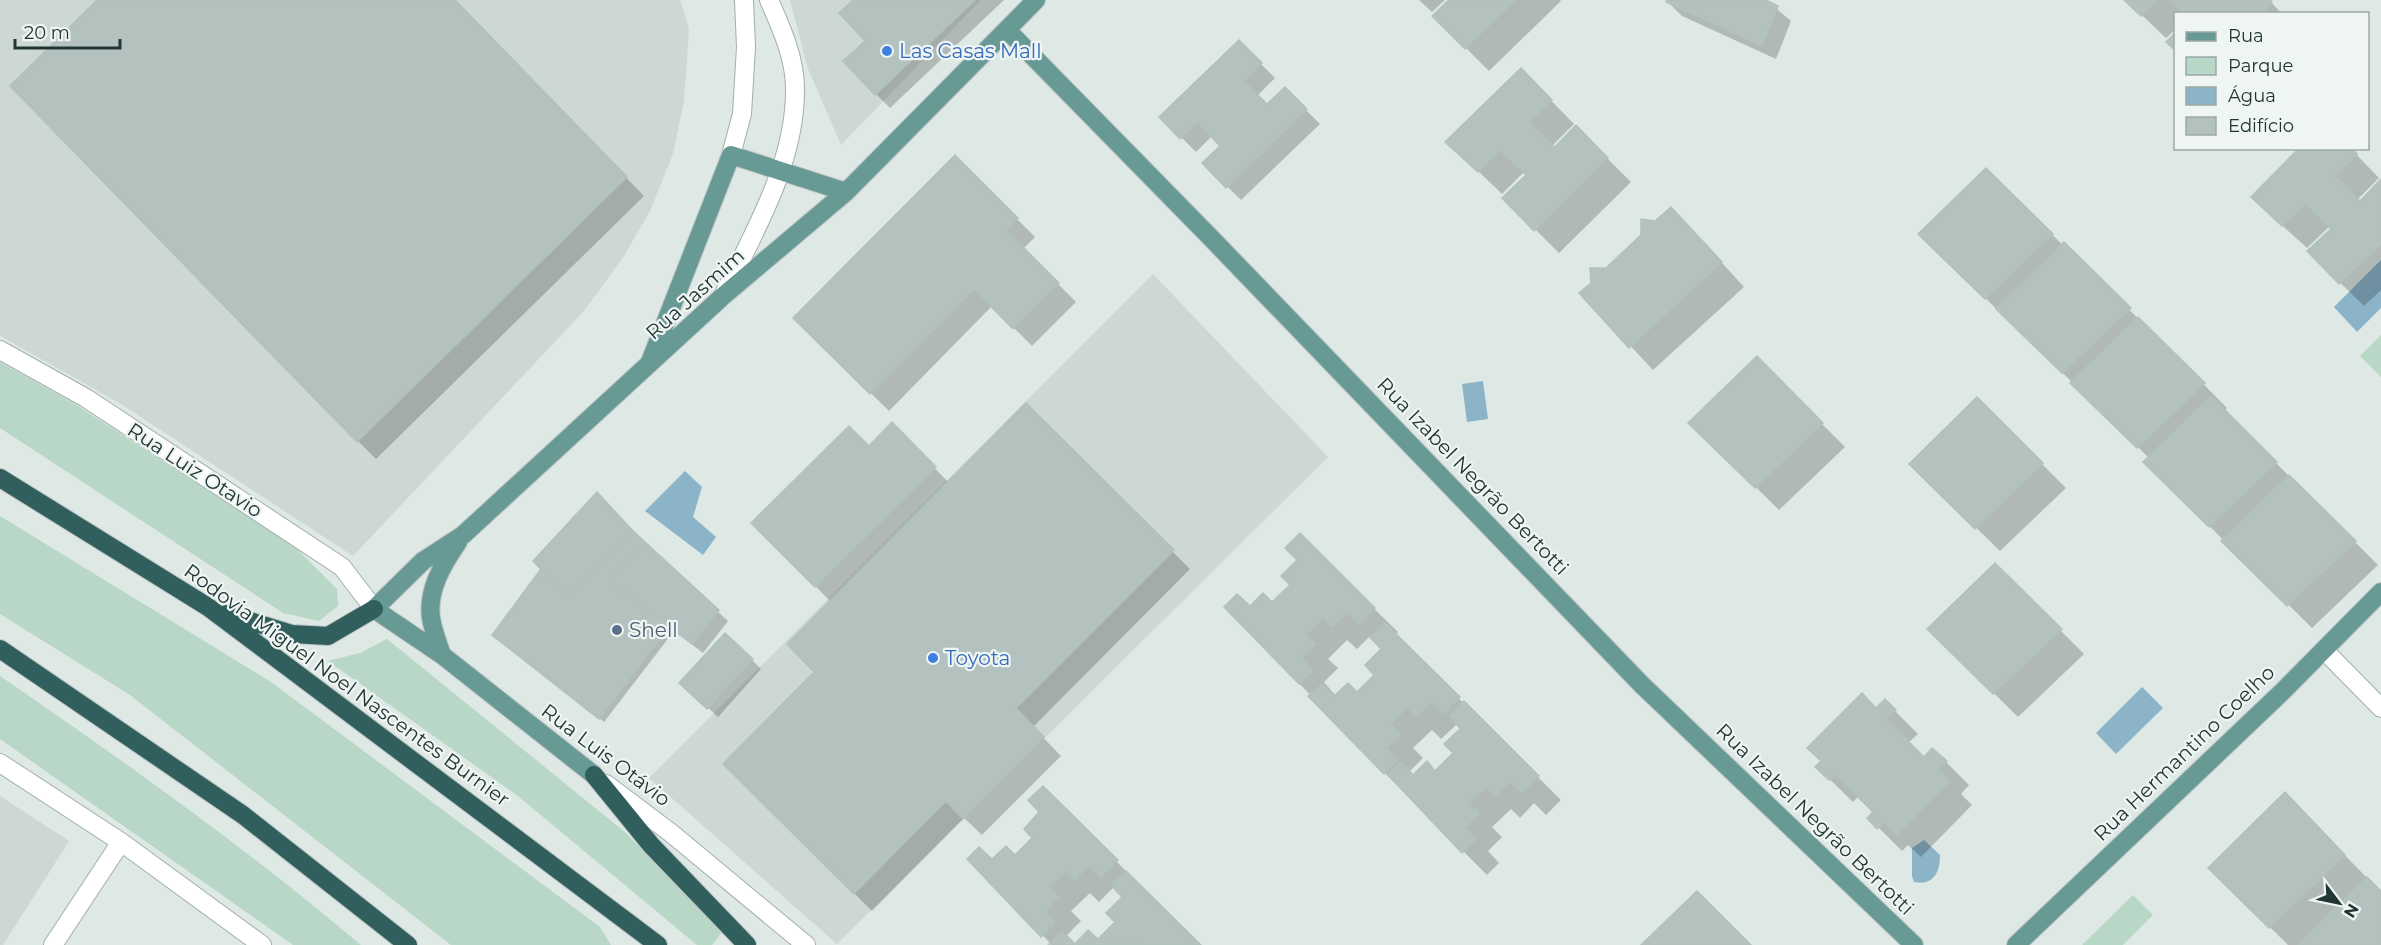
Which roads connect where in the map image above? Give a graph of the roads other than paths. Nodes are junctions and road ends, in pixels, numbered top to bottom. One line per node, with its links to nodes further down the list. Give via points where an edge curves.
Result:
1 (744, 0): 5 (street, via 742,114)
2 (769, 0): 6 (street, via 791,60 795,88)
3 (1036, 0): 4 (main road, Rua Jasmim)
4 (1007, 30): 7 (main road, Rua Jasmim); 29 (main road, Rua Izabel Negrão Bertotti, via 1642,685)
5 (731, 155): 6 (main road); 10 (main road)
6 (780, 169): 7 (main road); 8 (street)
7 (846, 192): 8 (main road, Rua Jasmim)
8 (723, 296): 10 (main road, Rua Jasmim)
9 (0, 350): 15 (street, Rua Luiz Otavio, via 86,398 342,567)
10 (649, 367): 12 (main road, Rua Jasmim)
11 (0, 478): 14 (highway, Rodovia Miguel Noel Nascentes Burnier)
12 (463, 535): 15 (main road, Rua Jasmim, via 423,561); 18 (main road, via 447,558 431,600 431,617)
13 (2381, 592): 17 (main road, Rua Hermantino Coelho)
14 (208, 607): 15 (highway, via 292,634 328,636); 26 (highway, Rodovia Miguel Noel Nascentes Burnier)
15 (374, 609): 18 (main road, Rua Luis Otávio)
16 (0, 649): 25 (highway, via 243,815)
17 (2324, 650): 19 (street); 30 (main road, Rua Hermantino Coelho)
18 (442, 656): 21 (main road, Rua Luis Otávio)
19 (2381, 708)
20 (0, 763): 22 (street)
21 (594, 775): 27 (highway, via 651,845); 28 (street, Rua Luis Otávio, via 671,832)
22 (121, 842): 23 (street); 24 (street)
23 (53, 945)
24 (262, 945)
25 (408, 945)
26 (658, 945)
27 (747, 945)
28 (806, 945)
29 (1914, 945)
30 (2016, 945)

